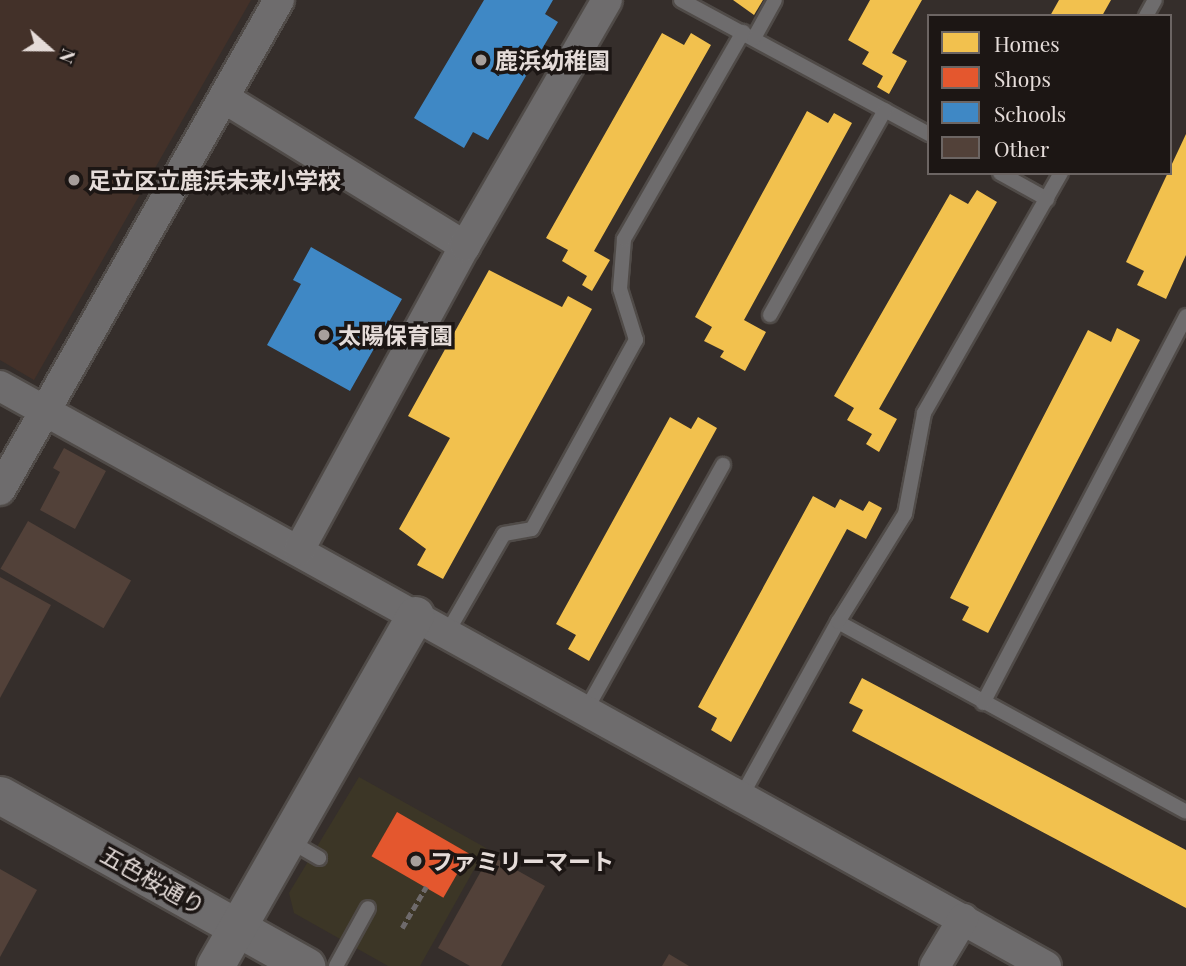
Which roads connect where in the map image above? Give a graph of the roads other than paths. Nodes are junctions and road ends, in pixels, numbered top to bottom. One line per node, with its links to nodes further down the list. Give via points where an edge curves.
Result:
1 (279, 0): 6 (street)
2 (607, 0): 12 (street)
3 (681, 0): 5 (lane)
4 (775, 0): 5 (lane)
5 (748, 35): 7 (lane); 22 (lane, via 624,240 620,289 636,340 532,529 505,534)
6 (224, 98): 12 (street); 16 (street)
7 (885, 110): 8 (lane); 13 (lane)
8 (927, 133)
9 (1004, 175): 11 (lane)
10 (1060, 175): 11 (lane)
11 (1047, 199): 21 (lane, via 924,413 905,514)
12 (465, 246): 19 (street)
13 (770, 314)
14 (1186, 316): 23 (lane)
15 (0, 386): 16 (street)
16 (44, 412): 18 (street); 19 (street)
17 (723, 465): 24 (lane)
18 (0, 490)
19 (299, 550): 20 (street)
20 (415, 615): 22 (street); 28 (street)
21 (838, 622): 23 (lane); 26 (lane)
22 (447, 633): 24 (street)
23 (983, 703): 27 (lane)
24 (586, 709): 26 (street)
25 (0, 795): 32 (street, 五色桜通り)
26 (742, 795): 31 (street)
27 (1186, 812)
28 (288, 840): 29 (lane); 32 (street)
29 (319, 858)
30 (368, 908): 35 (lane)
31 (963, 919): 36 (street); 37 (street)
32 (237, 927): 33 (street); 34 (street, 五色桜通り)
33 (215, 966)
34 (306, 966)
35 (336, 966)
36 (936, 966)
37 (1046, 966)

